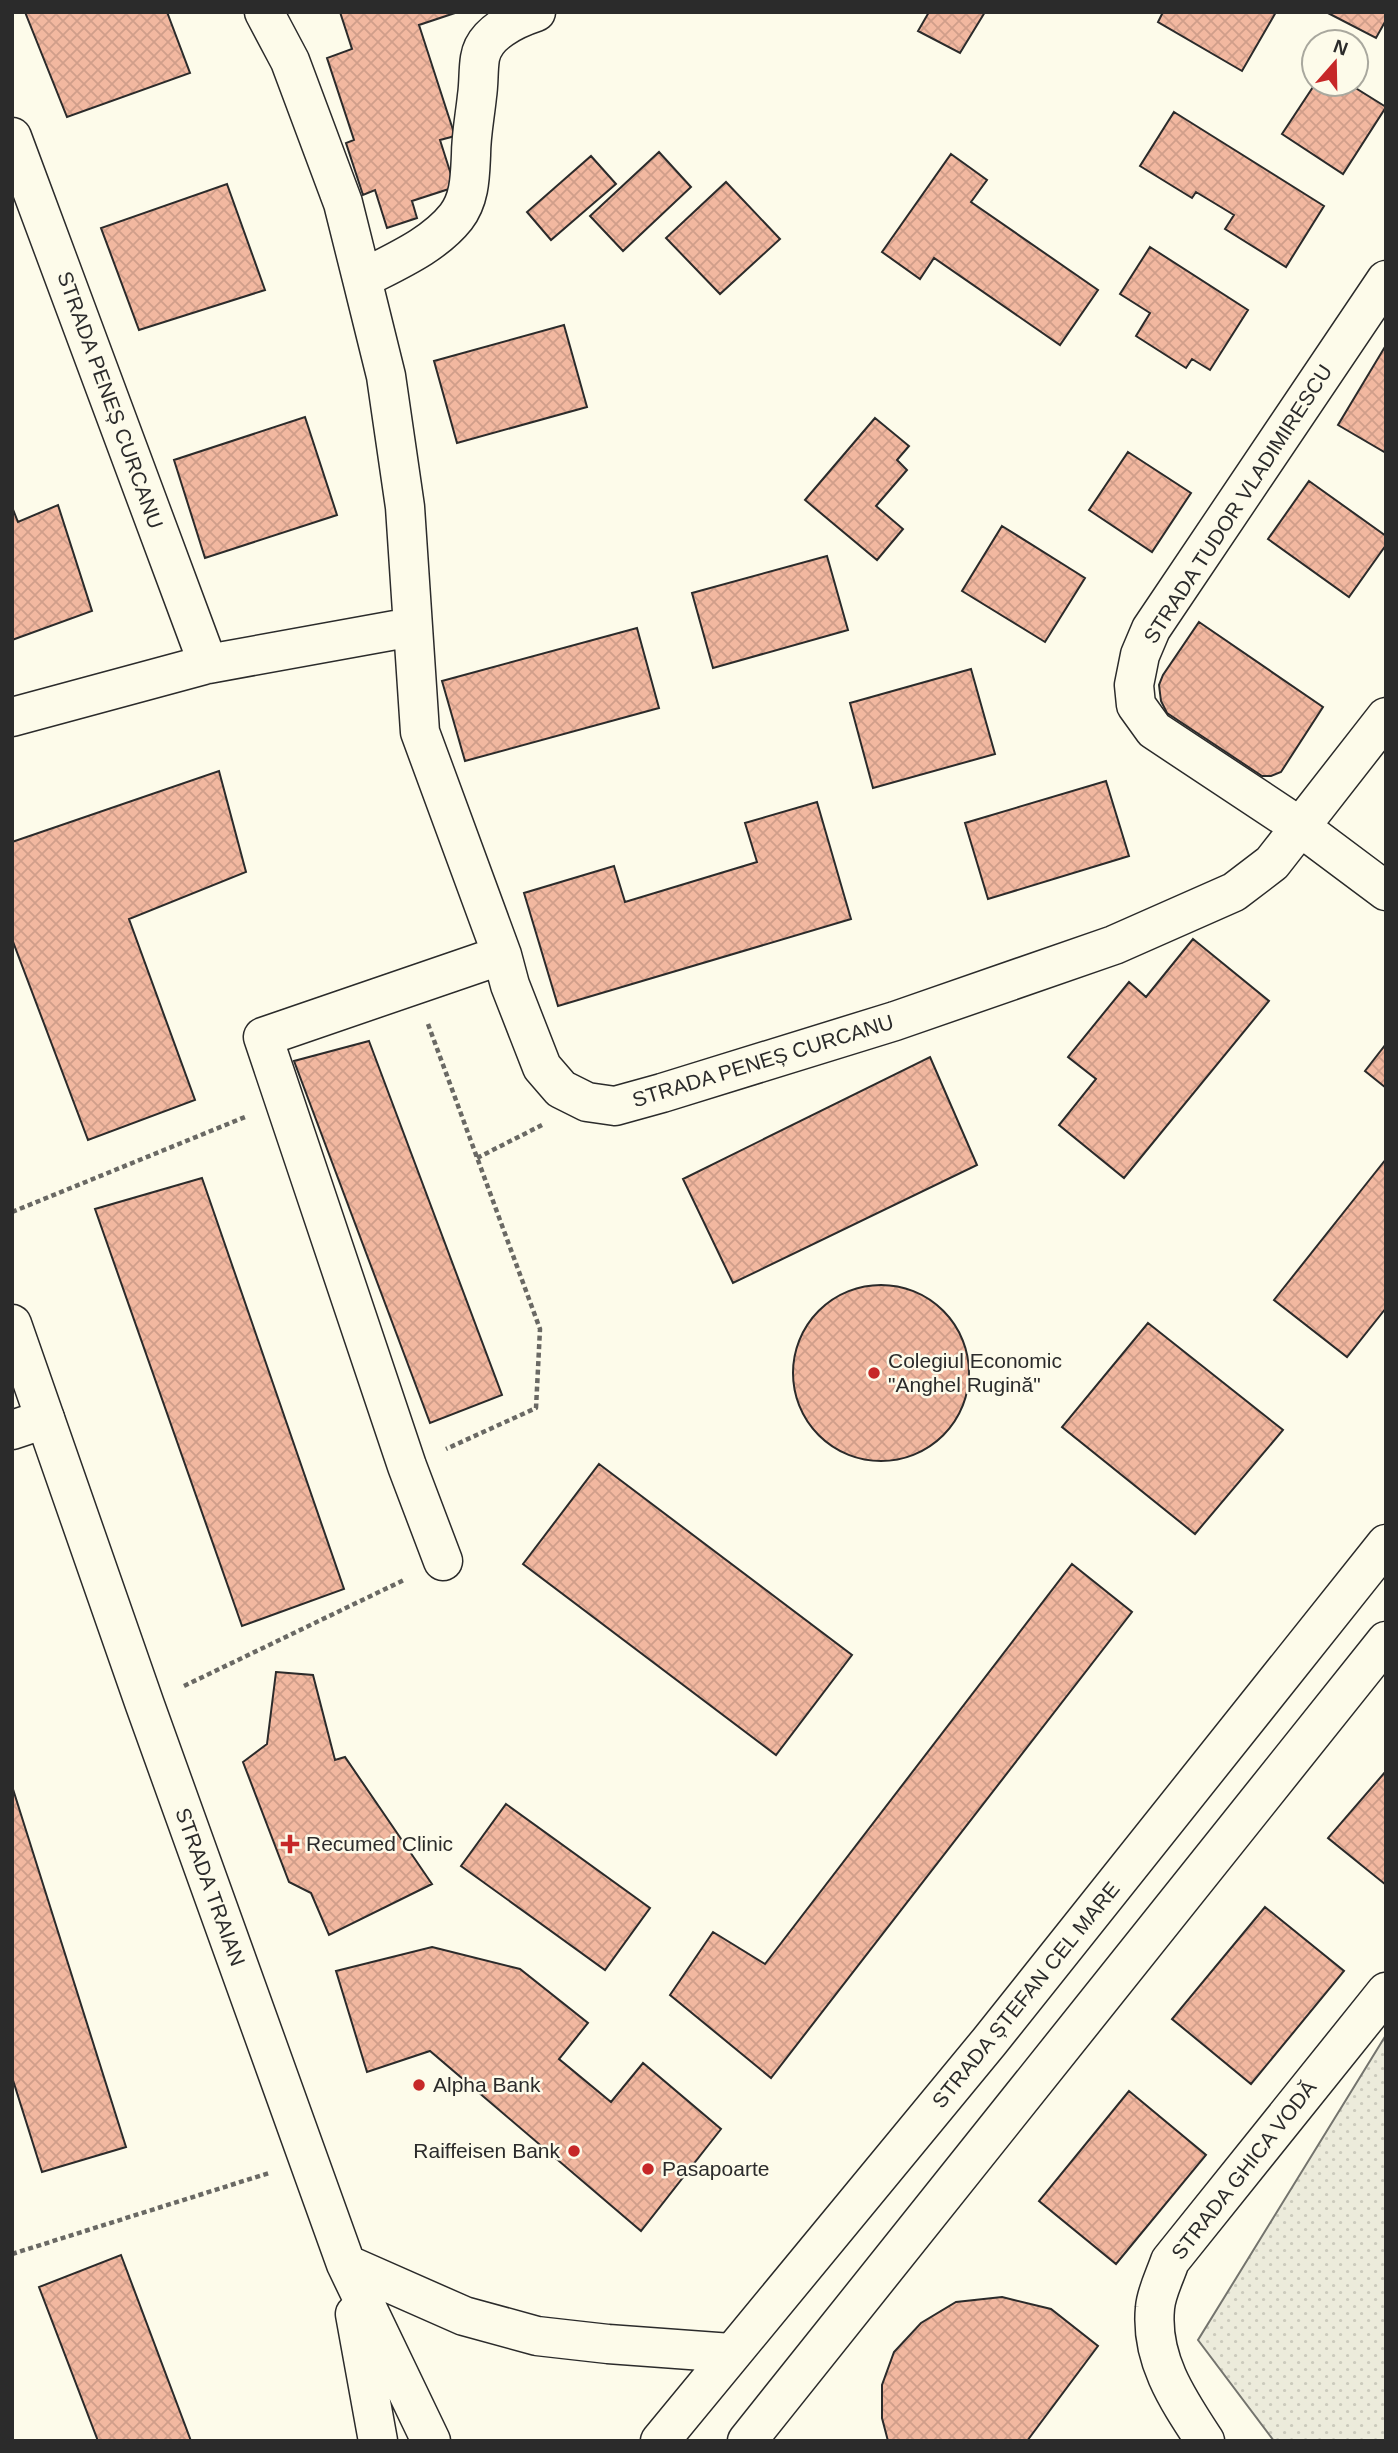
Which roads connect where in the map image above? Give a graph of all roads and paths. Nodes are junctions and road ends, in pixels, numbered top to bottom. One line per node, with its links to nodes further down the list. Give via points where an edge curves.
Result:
1 (264, 12): 4 (main road, STRADA PENEȘ CURCANU, via 290,61 343,203)
2 (536, 12): 4 (main road, via 501,29 480,55 470,177 457,216 413,252)
3 (12, 137): 7 (main road, STRADA PENEȘ CURCANU)
4 (362, 279): 6 (main road, STRADA PENEȘ CURCANU, via 386,376 405,507)
5 (1386, 280): 10 (main road, STRADA TUDOR VLADIMIRESCU, via 1151,629 1134,685 1136,705 1154,730)
6 (412, 627): 7 (main road); 12 (main road, STRADA PENEȘ CURCANU, via 420,732)
7 (208, 664): 8 (main road)
8 (12, 717)
9 (1386, 717): 10 (main road, STRADA PENEȘ CURCANU)
10 (1299, 826): 11 (main road); 15 (main road, STRADA PENEȘ CURCANU, via 1272,863 1234,892 1114,945 895,1021 662,1093 615,1106)
11 (1386, 891)
12 (502, 955): 14 (main road, via 263,1037); 15 (main road, STRADA PENEȘ CURCANU, via 542,1066 561,1089)
13 (426, 1018): 16 (path)
14 (285, 1101): 17 (path); 20 (main road)
15 (587, 1102): 16 (path)
16 (477, 1158): 20 (path, via 540,1329 536,1408)
17 (12, 1212)
18 (12, 1324): 19 (main road, STRADA TRAIAN)
19 (28, 1425): 24 (main road, STRADA TRAIAN)
20 (407, 1466): 22 (main road)
21 (1386, 1544): 29 (main road, STRADA ȘTEFAN CEL MARE, via 989,2042)
22 (443, 1560): 24 (path)
23 (1381, 1656): 30 (main road)
24 (145, 1705): 26 (main road, STRADA TRAIAN)
25 (1386, 1992): 34 (main road, STRADA GHICA VODĂ, via 1170,2261 1155,2306 1157,2351 1174,2394)
26 (308, 2161): 27 (path); 28 (main road, STRADA TRAIAN)
27 (12, 2254)
28 (346, 2264): 29 (main road, via 464,2316 537,2336); 31 (main road); 32 (main road, STRADA TRAIAN)
29 (731, 2353): 33 (main road, STRADA ȘTEFAN CEL MARE)
30 (755, 2433)
31 (378, 2441)
32 (431, 2441)
33 (660, 2441)
34 (1205, 2441)

